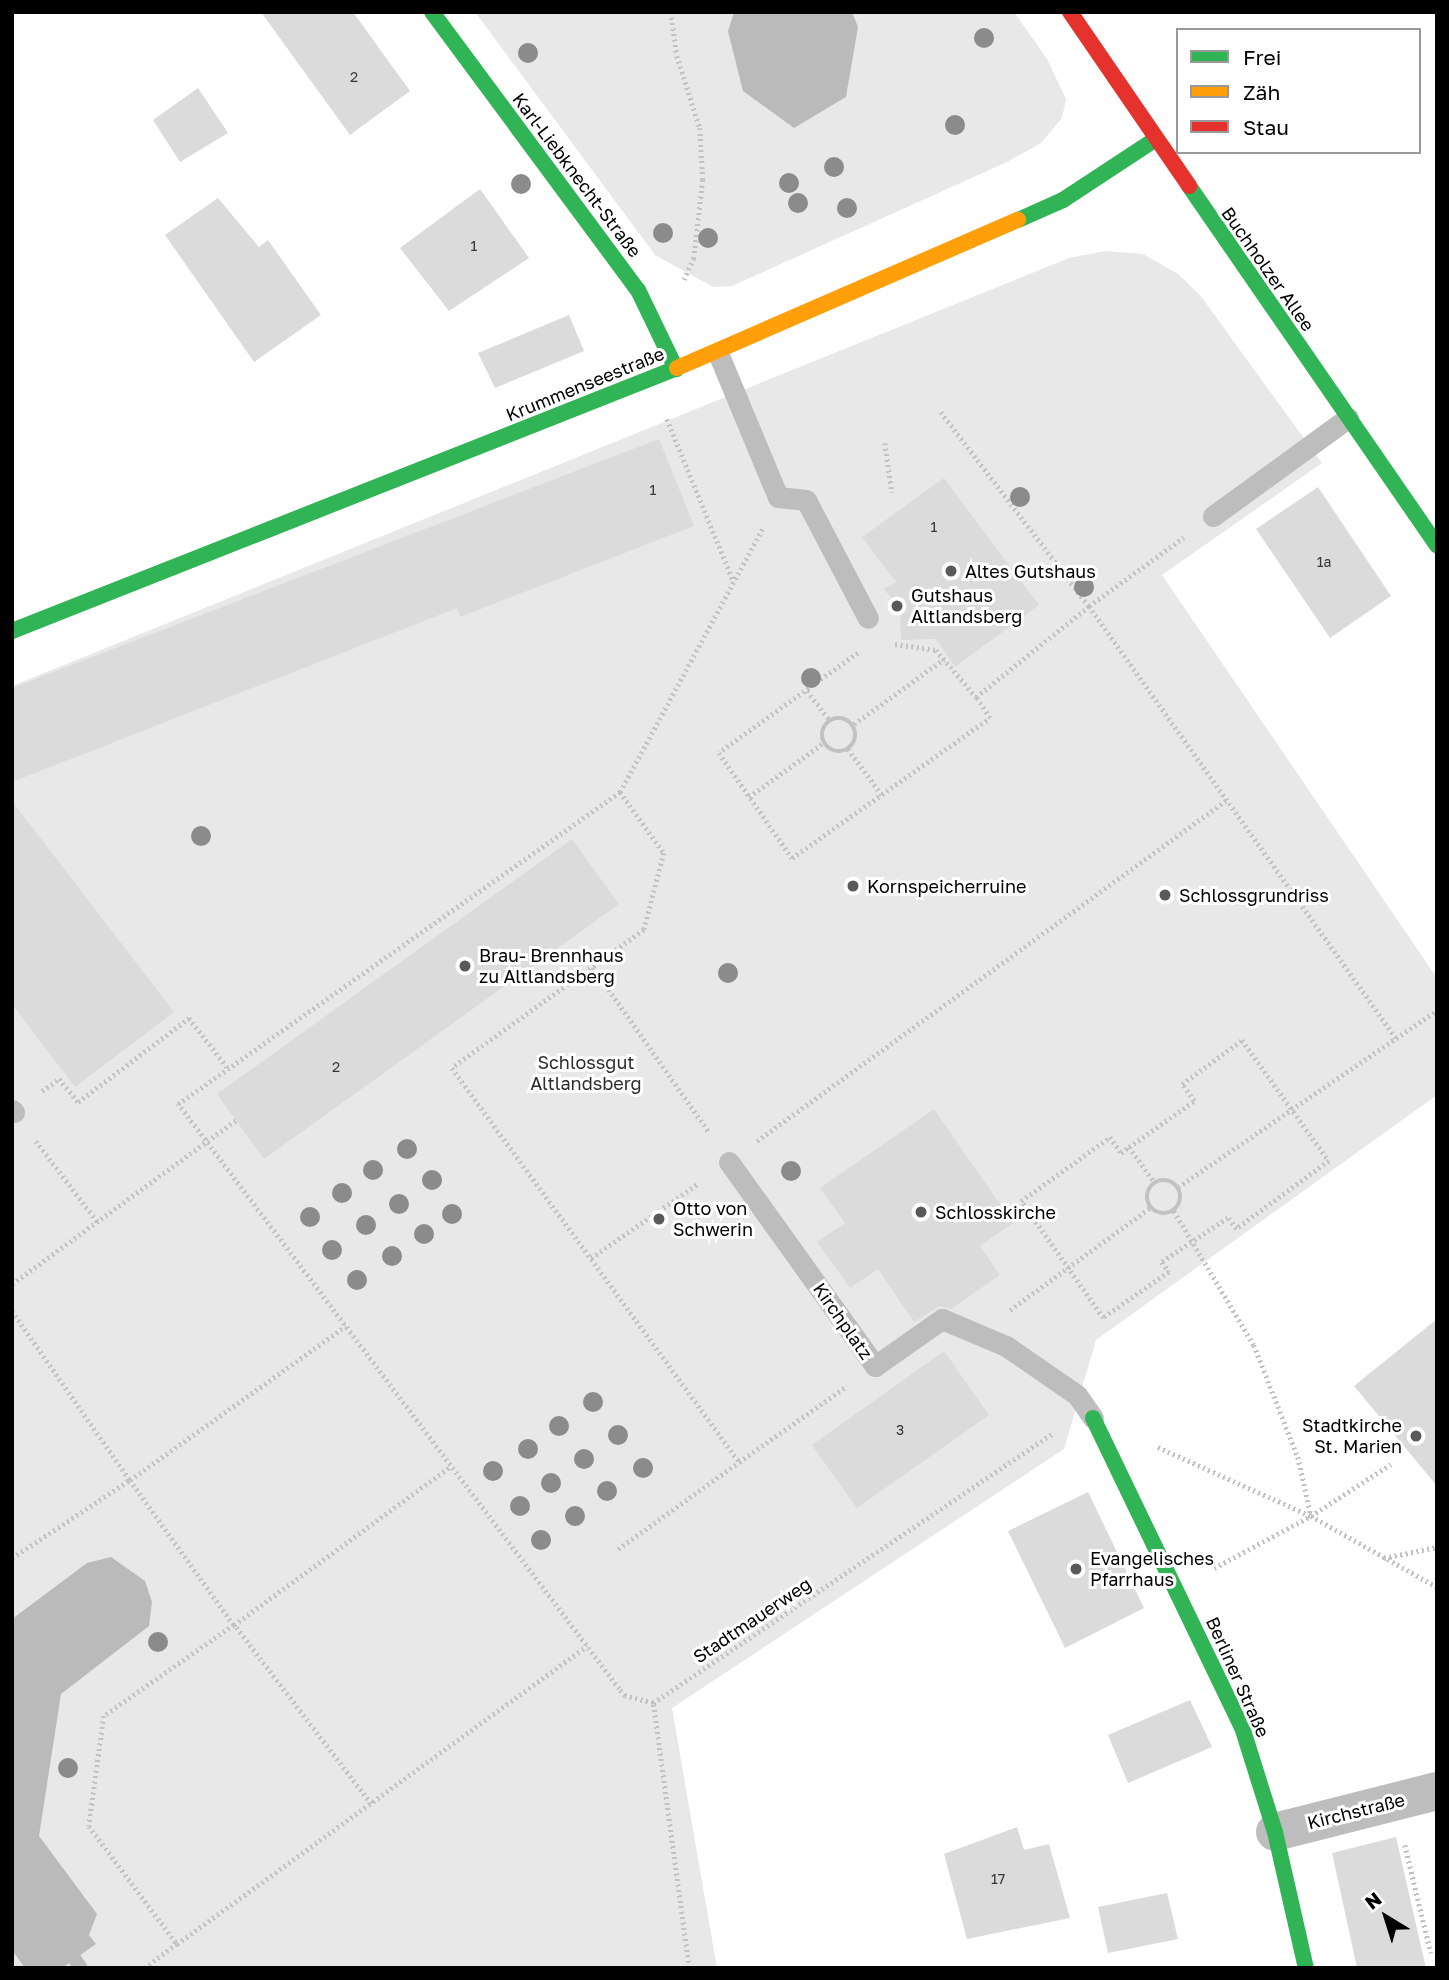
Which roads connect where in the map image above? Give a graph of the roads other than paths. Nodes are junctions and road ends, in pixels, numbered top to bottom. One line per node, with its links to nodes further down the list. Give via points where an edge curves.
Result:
1 (432, 12): 5 (main road, Karl-Liebknecht-Straße, via 639,290)
2 (1070, 12): 3 (main road, Buchholzer Allee)
3 (1156, 139): 4 (main road, Krummenseestraße, via 1063,200); 6 (main road, Buchholzer Allee)
4 (718, 353): 5 (main road, Krummenseestraße); 9 (lane, via 778,497 806,500)
5 (676, 369): 10 (main road, Krummenseestraße)
6 (1348, 418): 7 (lane); 8 (main road, Buchholzer Allee)
7 (1213, 516)
8 (1437, 546)
9 (868, 618)
10 (12, 631)
11 (729, 1161): 12 (lane, Kirchplatz, via 875,1366 942,1319 1006,1346 1077,1395)
12 (1090, 1414): 14 (main road, Berliner Straße, via 1242,1727)
13 (1437, 1791): 14 (street, Kirchstraße)
14 (1276, 1832): 15 (main road, Berliner Straße)
15 (1306, 1968)

